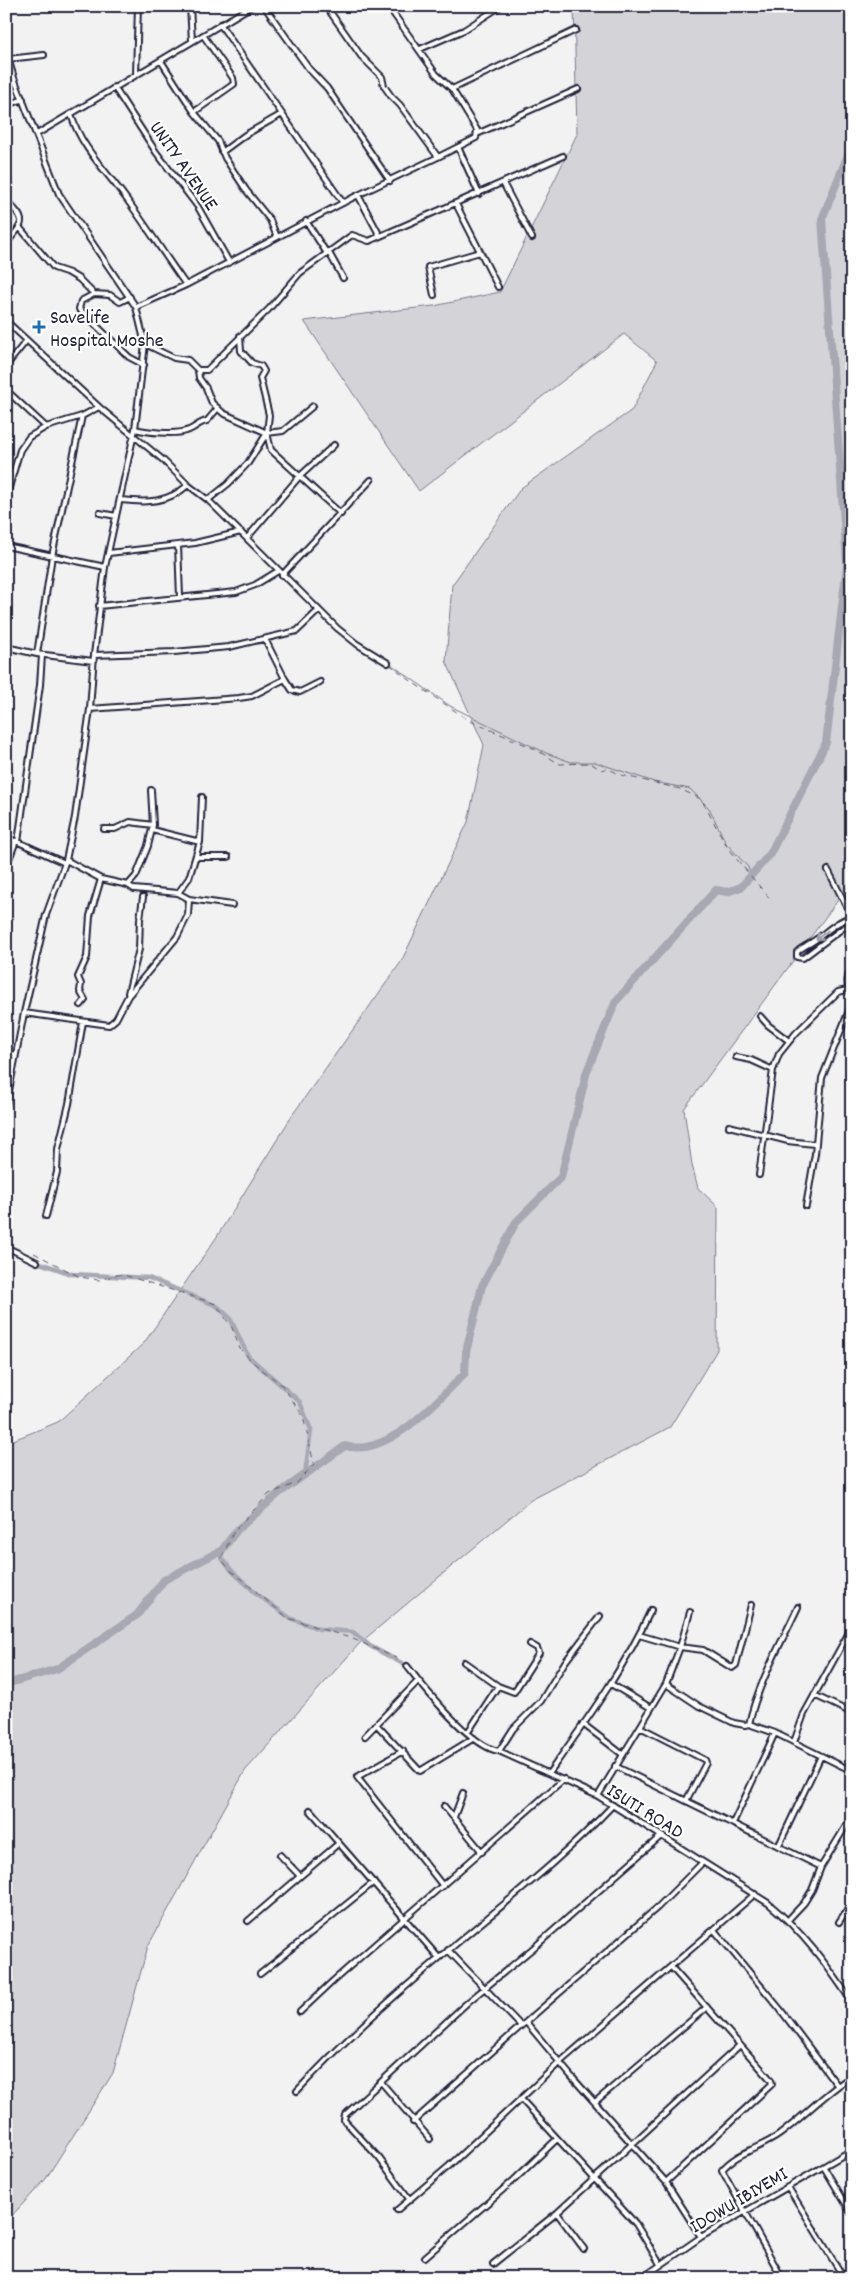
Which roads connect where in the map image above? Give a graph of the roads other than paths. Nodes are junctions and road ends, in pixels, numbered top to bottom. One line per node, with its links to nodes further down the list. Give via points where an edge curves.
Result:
1 (138, 6): 19 (street)
2 (190, 6): 13 (street)
3 (252, 6): 9 (street)
4 (264, 6): 35 (street, via 309,69 327,88)
5 (326, 6): 33 (street, via 361,56 382,77 390,96)
6 (398, 6): 8 (street)
7 (501, 6): 14 (street, via 464,30)
8 (390, 8): 14 (street)
9 (243, 9): 10 (street)
10 (220, 24): 12 (street); 27 (street)
11 (576, 30): 21 (street)
12 (204, 35): 13 (street); 25 (street, via 234,84)
13 (192, 42): 18 (street)
14 (420, 49): 21 (street, via 436,74)
15 (6, 53): 17 (street)
16 (44, 55): 17 (street)
17 (8, 59): 23 (street)
18 (161, 61): 19 (street); 25 (street)
19 (136, 75): 20 (street)
20 (114, 87): 26 (street); 51 (street, UNITY AVENUE, via 156,152 198,206)
21 (452, 89): 29 (street)
22 (578, 89): 29 (street)
23 (23, 99): 24 (street); 28 (street)
24 (6, 106)
25 (194, 112): 31 (street, via 217,140)
26 (71, 114): 28 (street); 53 (street, via 79,136)
27 (282, 114): 31 (street); 41 (street)
28 (36, 134): 57 (street, via 59,194)
29 (478, 134): 30 (street)
30 (458, 147): 33 (street); 38 (street)
31 (222, 152): 46 (street, via 270,220)
32 (564, 156): 36 (street)
33 (438, 157): 35 (street)
34 (6, 172): 37 (street, via 10,184)
35 (390, 181): 39 (street)
36 (503, 183): 38 (street); 47 (street)
37 (6, 190)
38 (479, 194): 42 (street)
39 (358, 195): 41 (street); 45 (street)
40 (6, 201): 44 (street, via 20,213)
41 (342, 203): 43 (street)
42 (456, 204): 45 (street); 50 (street)
43 (306, 222): 46 (street); 49 (street)
44 (20, 228): 48 (street); 55 (street, via 54,268 69,273)
45 (380, 236): 49 (street, via 366,241 352,235)
46 (277, 237): 51 (street)
47 (532, 238)
48 (6, 243)
49 (327, 252): 52 (street); 60 (street, via 300,273)
50 (480, 252): 54 (street); 56 (street, via 428,267)
51 (229, 262): 53 (street)
52 (343, 278)
53 (186, 285): 58 (street)
54 (498, 287)
55 (94, 294): 57 (street, via 110,295 120,302); 65 (street, via 80,301 79,309 129,357)
56 (434, 295)
57 (130, 297): 58 (street)
58 (136, 307): 62 (street)
59 (6, 321): 61 (street)
60 (240, 336): 63 (street); 64 (street)
61 (27, 340): 66 (street); 70 (street)
62 (145, 344): 65 (street); 67 (street, via 174,358 188,360)
63 (231, 347): 64 (street); 67 (street, via 207,370)
64 (241, 351): 75 (street, via 264,371 260,378 269,415)
65 (144, 365): 74 (street)
66 (6, 366)
67 (198, 370): 71 (street, via 212,403)
68 (6, 390): 73 (street)
69 (313, 406): 75 (street, via 283,431)
70 (99, 407): 72 (street); 76 (street)
71 (218, 408): 74 (street, via 207,421 188,431 156,434); 75 (street)
72 (82, 416): 73 (street); 92 (street)
73 (46, 427): 81 (street, via 29,437 20,450)
74 (135, 430): 76 (street)
75 (266, 433): 78 (street, via 271,450); 83 (street, via 248,464)
76 (133, 437): 80 (street); 82 (street)
77 (334, 445): 78 (street)
78 (299, 477): 85 (street); 88 (street)
79 (372, 480): 85 (street)
80 (188, 485): 82 (street, via 162,501); 83 (street)
81 (6, 498)
82 (121, 500): 86 (street)
83 (208, 500): 87 (street)
84 (100, 512): 86 (street)
85 (341, 514): 95 (street)
86 (116, 516): 91 (street)
87 (241, 532): 88 (street); 89 (street)
88 (246, 538): 94 (street)
89 (178, 545): 91 (street); 96 (street)
90 (6, 546): 92 (street)
91 (109, 553): 93 (street)
92 (52, 556): 93 (street); 101 (street)
93 (105, 567): 97 (street)
94 (278, 571): 95 (street); 96 (street, via 236,592)
95 (282, 575): 98 (street)
96 (180, 598): 97 (street)
97 (99, 606): 102 (street)
98 (319, 610): 99 (street, via 297,631); 104 (street, via 357,644)
99 (265, 639): 102 (street, via 229,647); 105 (street)
100 (6, 647): 101 (street)
101 (39, 654): 103 (street); 113 (street, via 40,686)
102 (94, 655): 103 (street)
103 (93, 661): 107 (street)
104 (388, 663)
105 (285, 679): 106 (street, via 292,690 300,692); 107 (street, via 252,696 239,698)
106 (320, 682)
107 (90, 709): 117 (street, via 75,817)
108 (151, 790): 110 (street)
109 (202, 797): 114 (street)
110 (153, 828): 111 (street, via 130,822 115,829); 114 (street); 121 (street, via 136,876)
111 (104, 829)
112 (6, 839): 113 (street)
113 (17, 842): 117 (street); 118 (street)
114 (200, 842): 115 (street)
115 (197, 857): 116 (street); 122 (street, via 189,878)
116 (228, 857)
117 (65, 862): 120 (street); 133 (street, via 46,915)
118 (6, 867)
119 (828, 870): 126 (street)
120 (101, 879): 121 (street); 132 (street, via 90,916 87,958 78,977 85,1000)
121 (128, 885): 122 (street, via 134,889)
122 (178, 893): 124 (street)
123 (143, 897): 130 (street, via 139,949)
124 (189, 899): 125 (street); 130 (street, via 188,915 177,937)
125 (232, 905)
126 (852, 916): 127 (street, one-way to 127, via 801,948 797,957 804,958)
127 (852, 924)
128 (852, 968): 129 (street, via 848,974)
129 (851, 991): 136 (street, via 838,992)
130 (128, 996): 135 (street, via 109,1025)
131 (852, 1003): 145 (street, via 822,1078)
132 (81, 1005)
133 (24, 1012): 135 (street); 138 (street)
134 (760, 1016): 136 (street)
135 (83, 1022): 148 (street, via 58,1149 57,1172)
136 (790, 1041): 140 (street)
137 (6, 1054): 138 (street)
138 (15, 1055): 141 (street)
139 (736, 1057): 140 (street)
140 (772, 1070): 144 (street)
141 (7, 1095): 142 (street)
142 (6, 1106)
143 (729, 1126): 144 (street)
144 (764, 1133): 145 (street); 146 (street)
145 (814, 1144): 147 (street)
146 (759, 1175)
147 (806, 1206)
148 (46, 1216)
149 (6, 1247): 150 (street)
150 (37, 1262)
151 (751, 1605): 159 (street, via 735,1667 703,1650)
152 (798, 1607): 171 (street, via 759,1694)
153 (651, 1610): 157 (street)
154 (690, 1612): 159 (street)
155 (600, 1616): 179 (street, via 565,1662 541,1701 514,1729)
156 (852, 1628): 166 (street)
157 (640, 1636): 159 (street); 163 (street)
158 (530, 1644): 165 (street, via 539,1653 517,1689 510,1691)
159 (680, 1647): 164 (street)
160 (464, 1662): 165 (street)
161 (407, 1666): 162 (street, ISUTI ROAD)
162 (418, 1680): 169 (street); 173 (street, ISUTI ROAD, via 440,1707)
163 (611, 1684): 167 (street); 170 (street)
164 (666, 1684): 167 (street); 171 (street, via 698,1706 734,1723)
165 (498, 1686): 173 (street)
166 (814, 1696): 168 (street); 177 (street)
167 (651, 1708): 172 (street)
168 (852, 1713)
169 (376, 1724): 175 (street); 178 (street)
170 (583, 1724): 180 (street); 184 (street)
171 (750, 1724): 174 (street)
172 (640, 1727): 180 (street); 188 (street, via 705,1760)
173 (468, 1732): 176 (street, ISUTI ROAD)
174 (775, 1733): 177 (street); 194 (street)
175 (365, 1736)
176 (474, 1738): 178 (street, via 420,1771); 179 (street, ISUTI ROAD, via 494,1750)
177 (794, 1742): 181 (street)
178 (403, 1750): 204 (street, via 357,1777)
179 (500, 1750): 184 (street, ISUTI ROAD)
180 (622, 1754): 182 (street)
181 (821, 1756): 183 (street); 197 (street)
182 (615, 1766): 187 (street); 188 (street)
183 (852, 1770)
184 (548, 1773): 185 (street, ISUTI ROAD)
185 (564, 1780): 187 (street, ISUTI ROAD); 198 (street)
186 (463, 1793): 193 (street)
187 (598, 1796): 189 (street, ISUTI ROAD)
188 (686, 1801): 194 (street)
189 (613, 1805): 195 (street, ISUTI ROAD); 212 (street, via 582,1838)
190 (444, 1806): 193 (street)
191 (310, 1810): 196 (street)
192 (852, 1816): 201 (street)
193 (454, 1818): 198 (street)
194 (733, 1824): 197 (street)
195 (662, 1836): 200 (street, ISUTI ROAD); 216 (street)
196 (339, 1843): 202 (street); 203 (street)
197 (779, 1845): 201 (street)
198 (482, 1852): 204 (street)
199 (280, 1855): 202 (street)
200 (702, 1863): 205 (street, ISUTI ROAD); 220 (street, via 658,1907)
201 (821, 1867): 208 (street, via 804,1903)
202 (300, 1876): 209 (street)
203 (374, 1882): 207 (street); 215 (street)
204 (444, 1886): 207 (street)
205 (756, 1894): 208 (street, ISUTI ROAD); 211 (street)
206 (852, 1902): 210 (street)
207 (405, 1919): 213 (street); 219 (street)
208 (788, 1920): 217 (street, ISUTI ROAD, via 828,1967)
209 (248, 1921)
210 (838, 1922)
211 (715, 1931): 214 (street); 226 (street, via 780,2009)
212 (448, 1950): 213 (street); 216 (street)
213 (439, 1958): 227 (street, via 342,2045)
214 (672, 1968): 218 (street); 223 (street)
215 (260, 1974)
216 (484, 1987): 221 (street); 225 (street)
217 (852, 2002)
218 (706, 2007): 222 (street); 229 (street)
219 (300, 2012)
220 (526, 2022): 221 (street); 223 (street)
221 (521, 2026): 230 (street)
222 (740, 2045): 233 (street); 237 (street, via 772,2084)
223 (560, 2063): 228 (street); 229 (street)
224 (852, 2076): 226 (street)
225 (381, 2082): 230 (street); 239 (street, via 343,2118 379,2158)
226 (837, 2085): 241 (street, via 778,2136 725,2167 723,2173)
227 (297, 2091)
228 (521, 2099): 231 (street); 239 (street)
229 (595, 2102): 233 (street)
230 (413, 2122): 232 (street)
231 (557, 2139): 236 (street); 246 (street)
232 (430, 2140)
233 (632, 2143): 236 (street); 237 (street)
234 (852, 2150): 238 (street, IDOWU IBIYEMI)
235 (825, 2169): 243 (street)
236 (594, 2178): 242 (street); 248 (street, via 636,2224)
237 (666, 2182): 244 (street)
238 (788, 2187): 241 (street, IDOWU IBIYEMI); 253 (street)
239 (410, 2200): 240 (street)
240 (397, 2210)
241 (745, 2212): 244 (street, IDOWU IBIYEMI); 252 (street)
242 (557, 2213): 245 (street); 247 (street)
243 (852, 2214)
244 (701, 2237): 248 (street, IDOWU IBIYEMI)
245 (584, 2249)
246 (425, 2257)
247 (493, 2264)
248 (660, 2264): 250 (street, IDOWU IBIYEMI)
249 (745, 2274): 251 (street)
250 (642, 2278)
251 (738, 2278)
252 (782, 2278)
253 (844, 2278)

